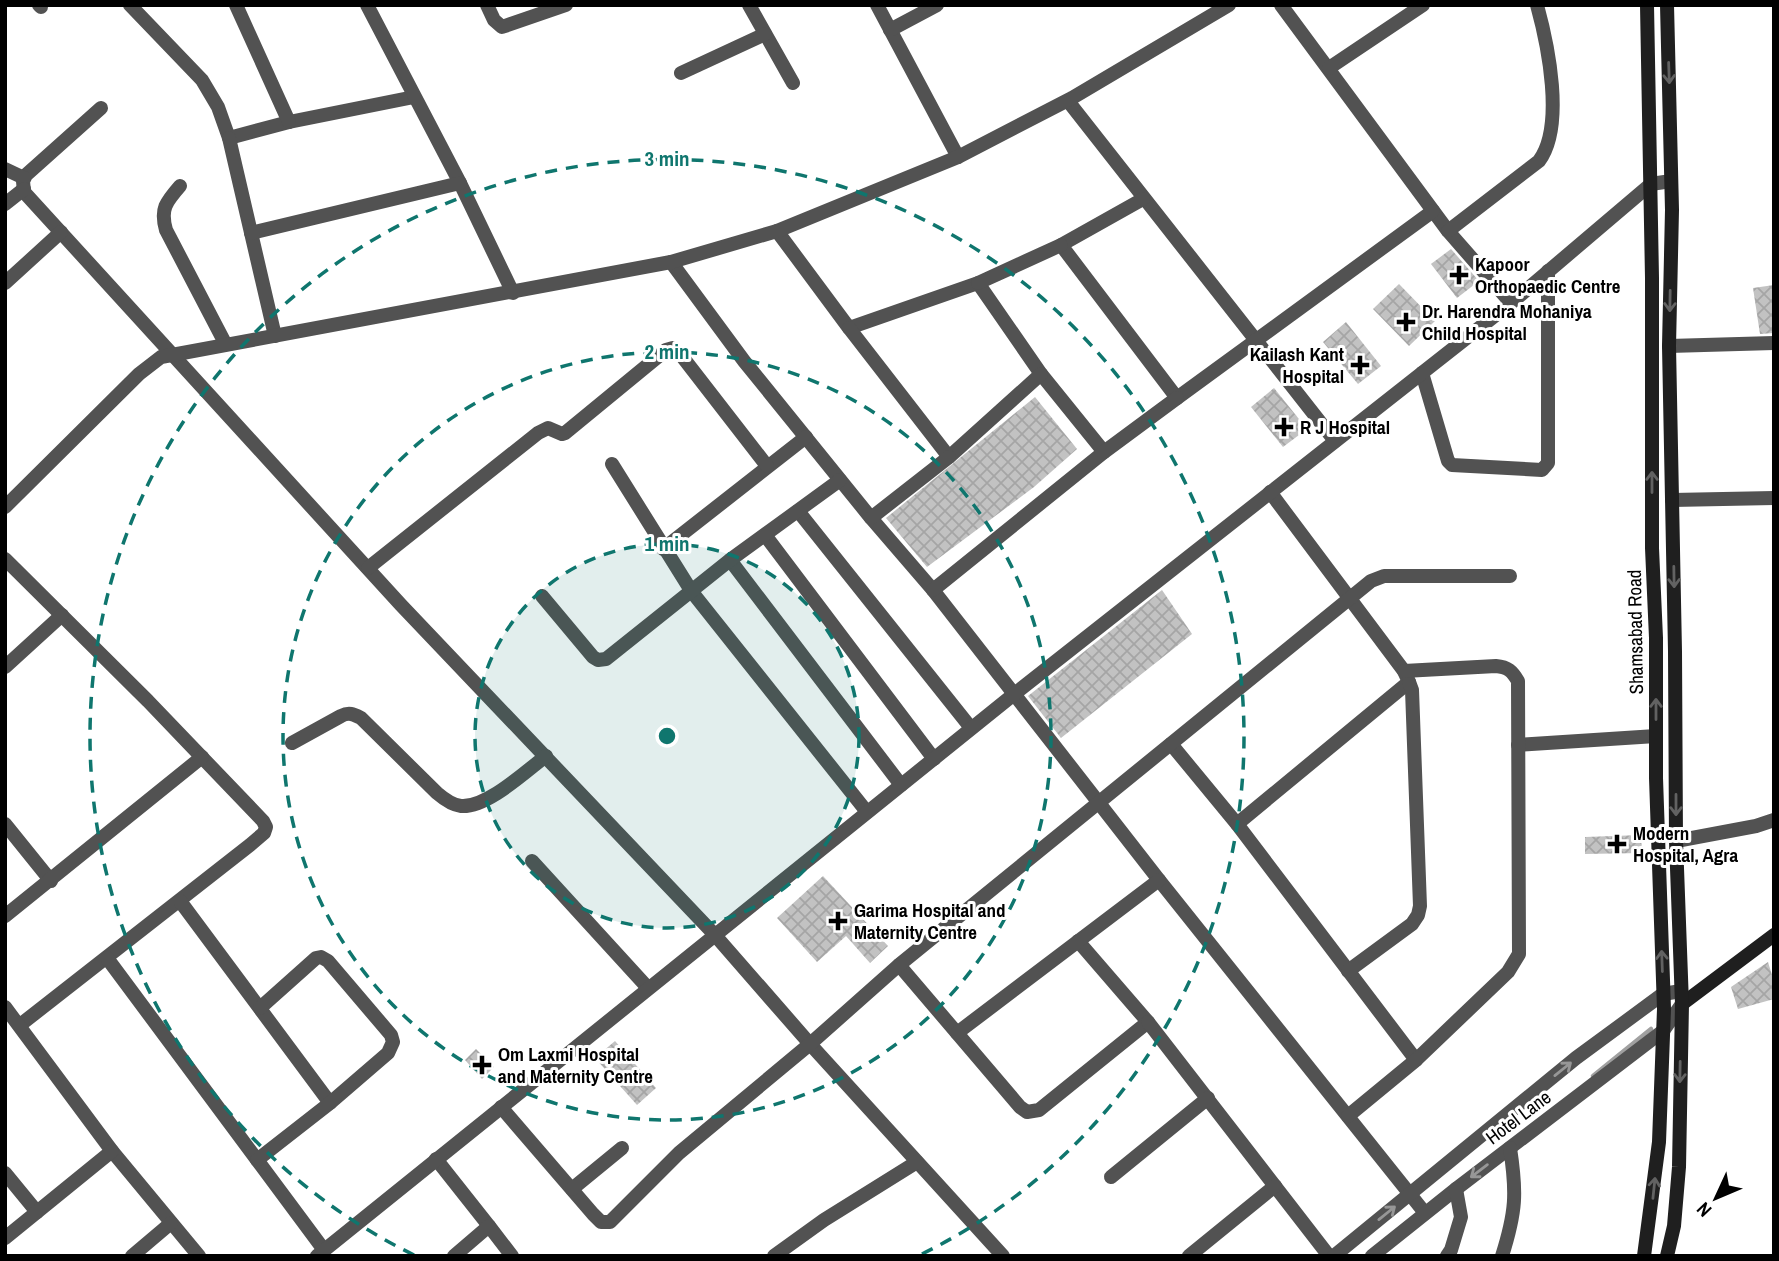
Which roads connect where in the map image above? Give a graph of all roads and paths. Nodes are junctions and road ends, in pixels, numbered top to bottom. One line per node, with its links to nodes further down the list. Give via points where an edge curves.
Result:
1 (131, 5): 24 (street, via 202,80)
2 (236, 5): 23 (street)
3 (367, 5): 20 (street)
4 (487, 5): 5 (street, via 502,27)
5 (566, 5)
6 (749, 5): 16 (street)
7 (877, 5): 15 (street)
8 (937, 5): 15 (street)
9 (1229, 5): 21 (street)
10 (1282, 5): 17 (street)
11 (1423, 5): 17 (street)
12 (1537, 5): 36 (street, via 1549,50 1552,128 1546,151)
13 (1647, 5): 30 (main road, Shamsabad Road)
14 (1667, 5): 27 (main road, Shamsabad Road, one-way to 27)
15 (890, 30): 25 (street)
16 (765, 34): 18 (street); 19 (street)
17 (1328, 68): 34 (street)
18 (681, 73)
19 (793, 83)
20 (414, 97): 23 (street); 29 (street)
21 (1068, 101): 25 (street); 32 (street)
22 (101, 108): 28 (street)
23 (289, 122): 24 (street)
24 (229, 138): 38 (street)
25 (958, 158): 35 (street)
26 (5, 169): 28 (street)
27 (1671, 181): 30 (street); 51 (main road, Shamsabad Road, one-way to 51)
28 (24, 183): 33 (street); 37 (street)
29 (460, 183): 38 (street); 44 (street)
30 (1651, 184): 41 (street); 84 (main road, Shamsabad Road, one-way to 30)
31 (180, 186): 49 (street, via 165,203 166,230)
32 (1143, 199): 39 (street); 48 (street)
33 (5, 204)
34 (1433, 211): 36 (street); 48 (street)
35 (777, 231): 40 (street); 46 (street)
36 (1448, 231): 45 (street)
37 (61, 232): 42 (street); 52 (street)
38 (251, 233): 47 (street)
39 (1061, 245): 43 (street); 55 (street)
40 (671, 262): 44 (street); 56 (street)
41 (1548, 271): 45 (street); 53 (street, via 1546,468 1452,465)
42 (5, 283)
43 (978, 283): 46 (street); 54 (street)
44 (513, 293): 47 (street)
45 (1511, 303): 53 (street)
46 (849, 328): 59 (street)
47 (275, 336): 49 (street)
48 (1256, 342): 55 (street); 57 (street)
49 (225, 343): 52 (street)
50 (1774, 343): 51 (street)
51 (1669, 346): 65 (main road, Shamsabad Road)
52 (171, 354): 66 (street, via 139,374); 73 (street)
53 (1422, 373): 57 (street)
54 (1041, 374): 58 (street); 59 (street)
55 (1177, 398): 58 (street)
56 (806, 437): 61 (street); 62 (street)
57 (1335, 442): 63 (street)
58 (1104, 452): 75 (street)
59 (948, 457): 68 (street)
60 (612, 464): 70 (street)
61 (767, 466): 70 (street); 73 (street, via 673,348 562,434 548,428 538,433)
62 (840, 480): 67 (street); 68 (street)
63 (1270, 492): 78 (street); 82 (street)
64 (1774, 498): 65 (street)
65 (1672, 500): 97 (main road, Shamsabad Road, one-way to 97)
66 (5, 507)
67 (798, 511): 69 (street); 83 (street)
68 (871, 518): 75 (street)
69 (765, 535): 72 (street); 90 (street)
70 (663, 549): 76 (street)
71 (5, 559): 79 (street)
72 (730, 560): 76 (street); 91 (street)
73 (368, 568): 88 (street)
74 (1510, 576): 78 (street, via 1384,576)
75 (933, 590): 82 (street)
76 (692, 592): 77 (street, via 602,660 593,657); 93 (street)
77 (542, 596)
78 (1350, 600): 81 (street); 86 (street)
79 (62, 615): 80 (street); 89 (street)
80 (5, 667)
81 (1407, 677): 87 (street, via 1506,667 1518,681); 96 (street); 108 (street, via 1412,703 1420,906 1412,924)
82 (1013, 695): 83 (street); 92 (street)
83 (971, 728): 90 (street)
84 (1656, 736): 87 (street); 110 (main road, Shamsabad Road, one-way to 84)
85 (292, 743): 88 (street, via 347,713 354,714 437,793 461,806 486,800)
86 (1171, 744): 92 (street); 96 (street)
87 (1518, 745): 119 (street, via 1518,954 1508,972)
88 (546, 756): 103 (street)
89 (202, 757): 100 (street); 101 (street, via 266,827)
90 (934, 759): 91 (street)
91 (901, 785): 93 (street)
92 (1098, 803): 99 (street); 107 (street)
93 (867, 812): 103 (street)
94 (1774, 820): 97 (street)
95 (5, 824): 100 (street)
96 (1237, 824): 108 (street)
97 (1676, 841): 111 (main road, Shamsabad Road)
98 (532, 861): 109 (street)
99 (1159, 880): 105 (street); 123 (street)
100 (51, 881): 102 (street)
101 (180, 901): 106 (street); 113 (street)
102 (5, 916)
103 (714, 934): 109 (street); 118 (street)
104 (1774, 935): 111 (main road)
105 (1079, 941): 114 (street); 117 (street)
106 (107, 958): 115 (street); 128 (street)
107 (899, 965): 117 (street); 118 (street)
108 (1348, 971): 119 (street)
109 (648, 988): 122 (street)
110 (1664, 994): 111 (street); 116 (main road, Shamsabad Road); 135 (street, one-way to 110, via 1576,1058)
111 (1681, 998): 116 (street, Hotel Lane); 153 (main road, Shamsabad Road, one-way to 153, via 1679,1167)
112 (5, 1007): 115 (street)
113 (260, 1008): 121 (street); 121 (street, via 321,957 391,1035 392,1049)
114 (1148, 1022): 117 (street, via 1033,1112 1020,1107); 120 (street)
115 (20, 1025): 126 (street)
116 (1664, 1031): 125 (street, Hotel Lane); 152 (main road, Shamsabad Road, one-way to 116, via 1659,1142)
117 (957, 1033)
118 (810, 1044): 129 (street); 133 (street, via 678,1153 610,1222 601,1222)
119 (1416, 1060): 123 (street)
120 (1208, 1098): 131 (street); 132 (street)
121 (330, 1103): 128 (street)
122 (501, 1107): 127 (street); 133 (street)
123 (1348, 1116): 135 (street)
124 (622, 1148): 133 (street)
125 (1510, 1148): 134 (street, Hotel Lane, one-way to 134); 151 (street, via 1516,1183 1513,1219)
126 (112, 1151): 136 (street); 137 (street)
127 (436, 1159): 138 (street); 140 (street)
128 (257, 1160): 140 (street)
129 (917, 1162): 141 (street); 146 (street)
130 (5, 1173): 136 (street)
131 (1111, 1177)
132 (1275, 1186): 147 (street); 148 (street)
133 (572, 1189)
134 (1456, 1189): 135 (street, Hotel Lane); 150 (street, via 1461,1217)
135 (1418, 1203): 148 (street, one-way to 135); 149 (street, Hotel Lane)
136 (37, 1212): 139 (street)
137 (171, 1223): 142 (street); 143 (street)
138 (489, 1226): 144 (street); 145 (street)
139 (5, 1238)
140 (321, 1253)
141 (783, 1253)
142 (132, 1256)
143 (199, 1256)
144 (454, 1256)
145 (512, 1256)
146 (1003, 1256)
147 (1189, 1256)
148 (1332, 1256)
149 (1372, 1256)
150 (1447, 1256)
151 (1502, 1256)
152 (1644, 1256)
153 (1667, 1256)

